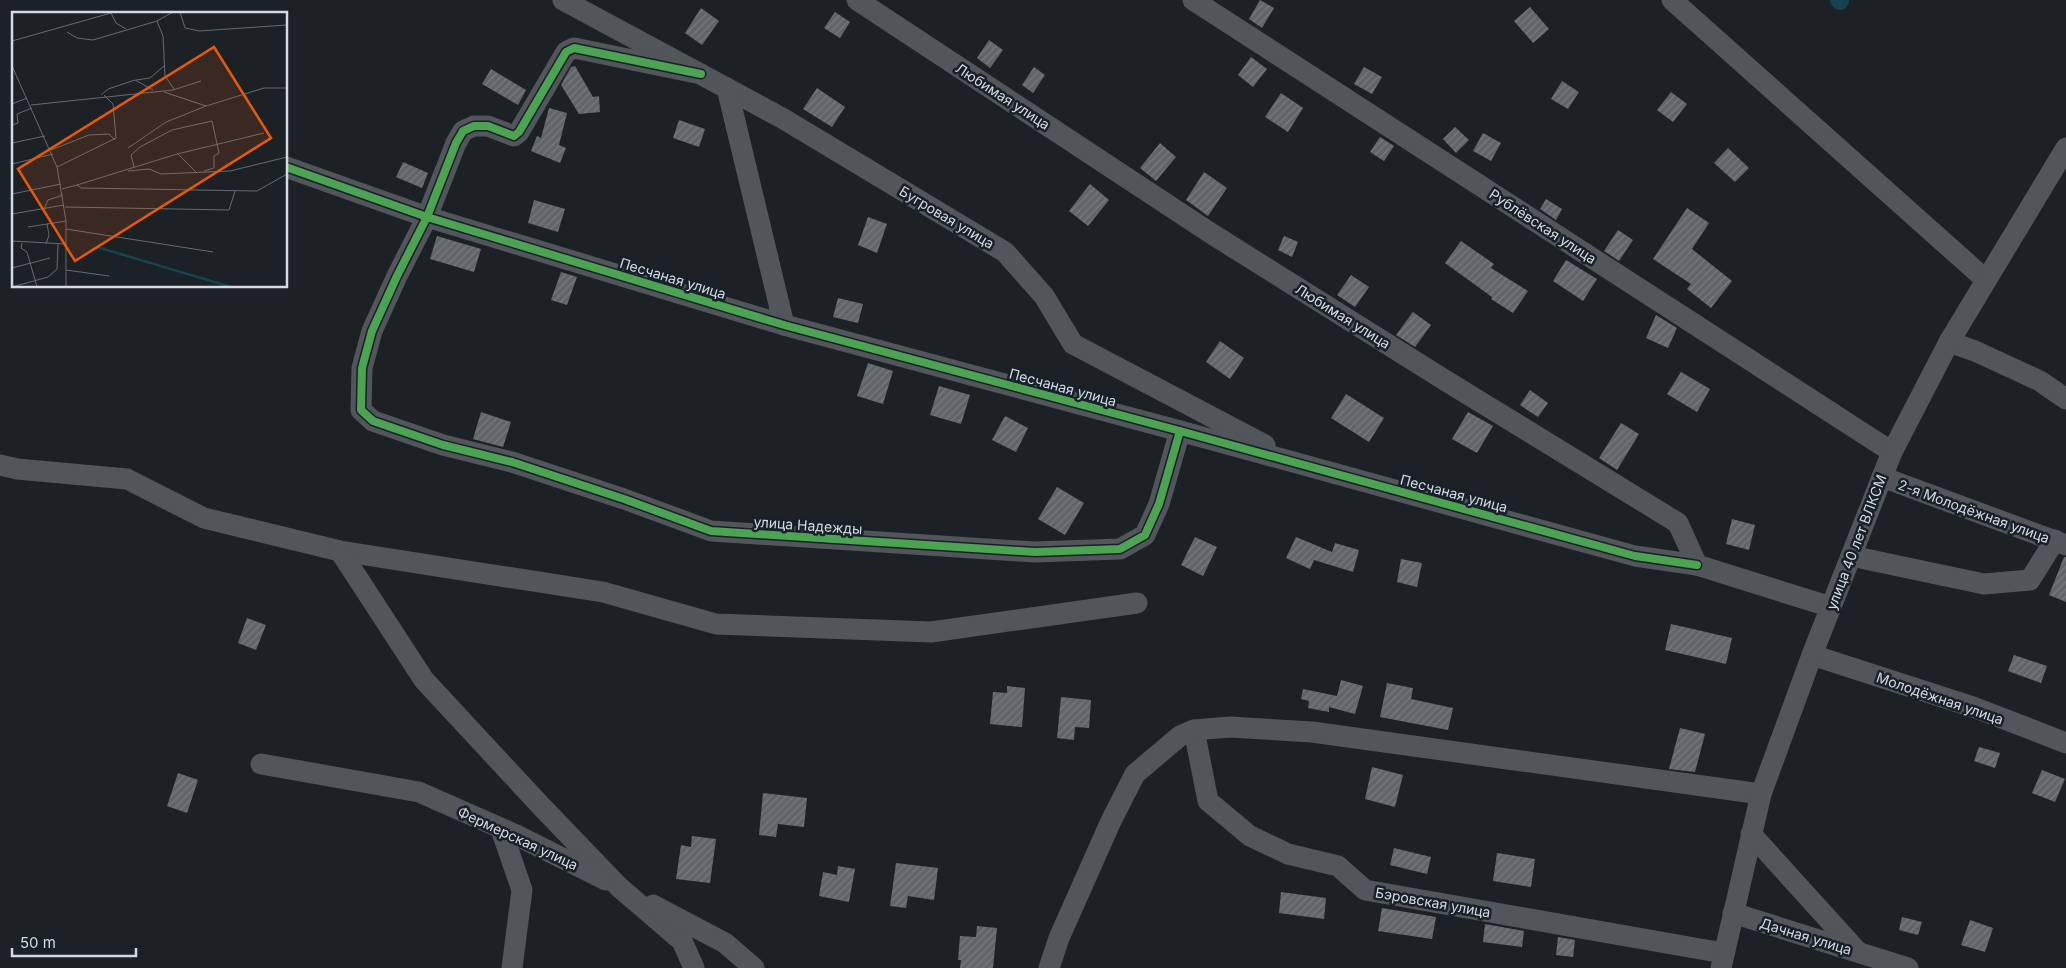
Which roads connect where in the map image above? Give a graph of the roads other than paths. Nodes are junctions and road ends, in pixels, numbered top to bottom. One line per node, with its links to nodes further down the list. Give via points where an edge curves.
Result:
1 (563, 0): 5 (street, Бугровая улица)
2 (856, 0): 23 (street, Любимая улица, via 1212,234 1678,523)
3 (1193, 0): 16 (street, Рублёвская улица)
4 (1672, 0): 11 (street)
5 (701, 74): 6 (street, Бугровая улица); 10 (street, via 574,48 566,52 514,136 488,126 474,126 463,131)
6 (727, 88): 12 (street); 17 (street, Бугровая улица, via 1005,252 1044,296 1073,344)
7 (2066, 148): 9 (street, улица 40 лет ВЛКСМ)
8 (288, 168): 10 (street, Песчаная улица)
9 (2060, 171): 11 (street, улица 40 лет ВЛКСМ)
10 (427, 217): 12 (street, Песчаная улица); 15 (street, улица Надежды, via 372,331 362,368 362,410 373,421 624,498 711,530 1035,552 1120,549 1146,535 1159,504)
11 (1986, 280): 13 (street, улица 40 лет ВЛКСМ)
12 (784, 325): 15 (street, Песчаная улица)
13 (1949, 342): 14 (street, via 2040,381); 16 (street, улица 40 лет ВЛКСМ)
14 (2066, 398)
15 (1180, 431): 17 (street, Песчаная улица)
16 (1892, 452): 19 (street, улица 40 лет ВЛКСМ)
17 (1301, 464): 23 (street, Песчаная улица, via 1635,556)
18 (0, 465): 21 (street, via 17,470 127,479 204,518)
19 (1882, 477): 20 (street, 2-я Молодёжная улица); 22 (street, улица 40 лет ВЛКСМ)
20 (2060, 543): 22 (street, via 2030,580 1984,584)
21 (340, 551): 24 (street, via 603,592 716,624 931,632); 33 (street, via 424,680)
22 (1851, 556): 25 (street, улица 40 лет ВЛКСМ)
23 (1697, 565): 25 (street)
24 (1137, 603)
25 (1831, 607): 26 (street, улица 40 лет ВЛКСМ)
26 (1812, 655): 28 (street, Молодёжная улица, via 1973,707); 30 (street, улица 40 лет ВЛКСМ)
27 (1194, 730): 30 (street, via 1230,727 1312,732); 36 (street, Бэровская улица, via 1208,801 1250,836 1288,854 1338,866 1364,890); 40 (street, via 1180,736 1135,774 1063,929)
28 (2066, 743)
29 (261, 764): 31 (street, Фермерская улица, via 419,792)
30 (1761, 794): 32 (street, улица 40 лет ВЛКСМ)
31 (501, 829): 33 (street, Фермерская улица); 37 (street, via 522,890)
32 (1751, 834): 34 (street, улица 40 лет ВЛКСМ); 35 (street)
33 (619, 886): 38 (street, via 682,941); 39 (street, Фермерская улица, via 725,943)
34 (1732, 913): 35 (street, Дачная улица); 36 (street, улица 40 лет ВЛКСМ)
35 (1858, 952): 41 (street, Дачная улица)
36 (1722, 961)
37 (512, 968)
38 (694, 968)
39 (754, 968)
40 (1049, 968)
41 (1908, 968)

